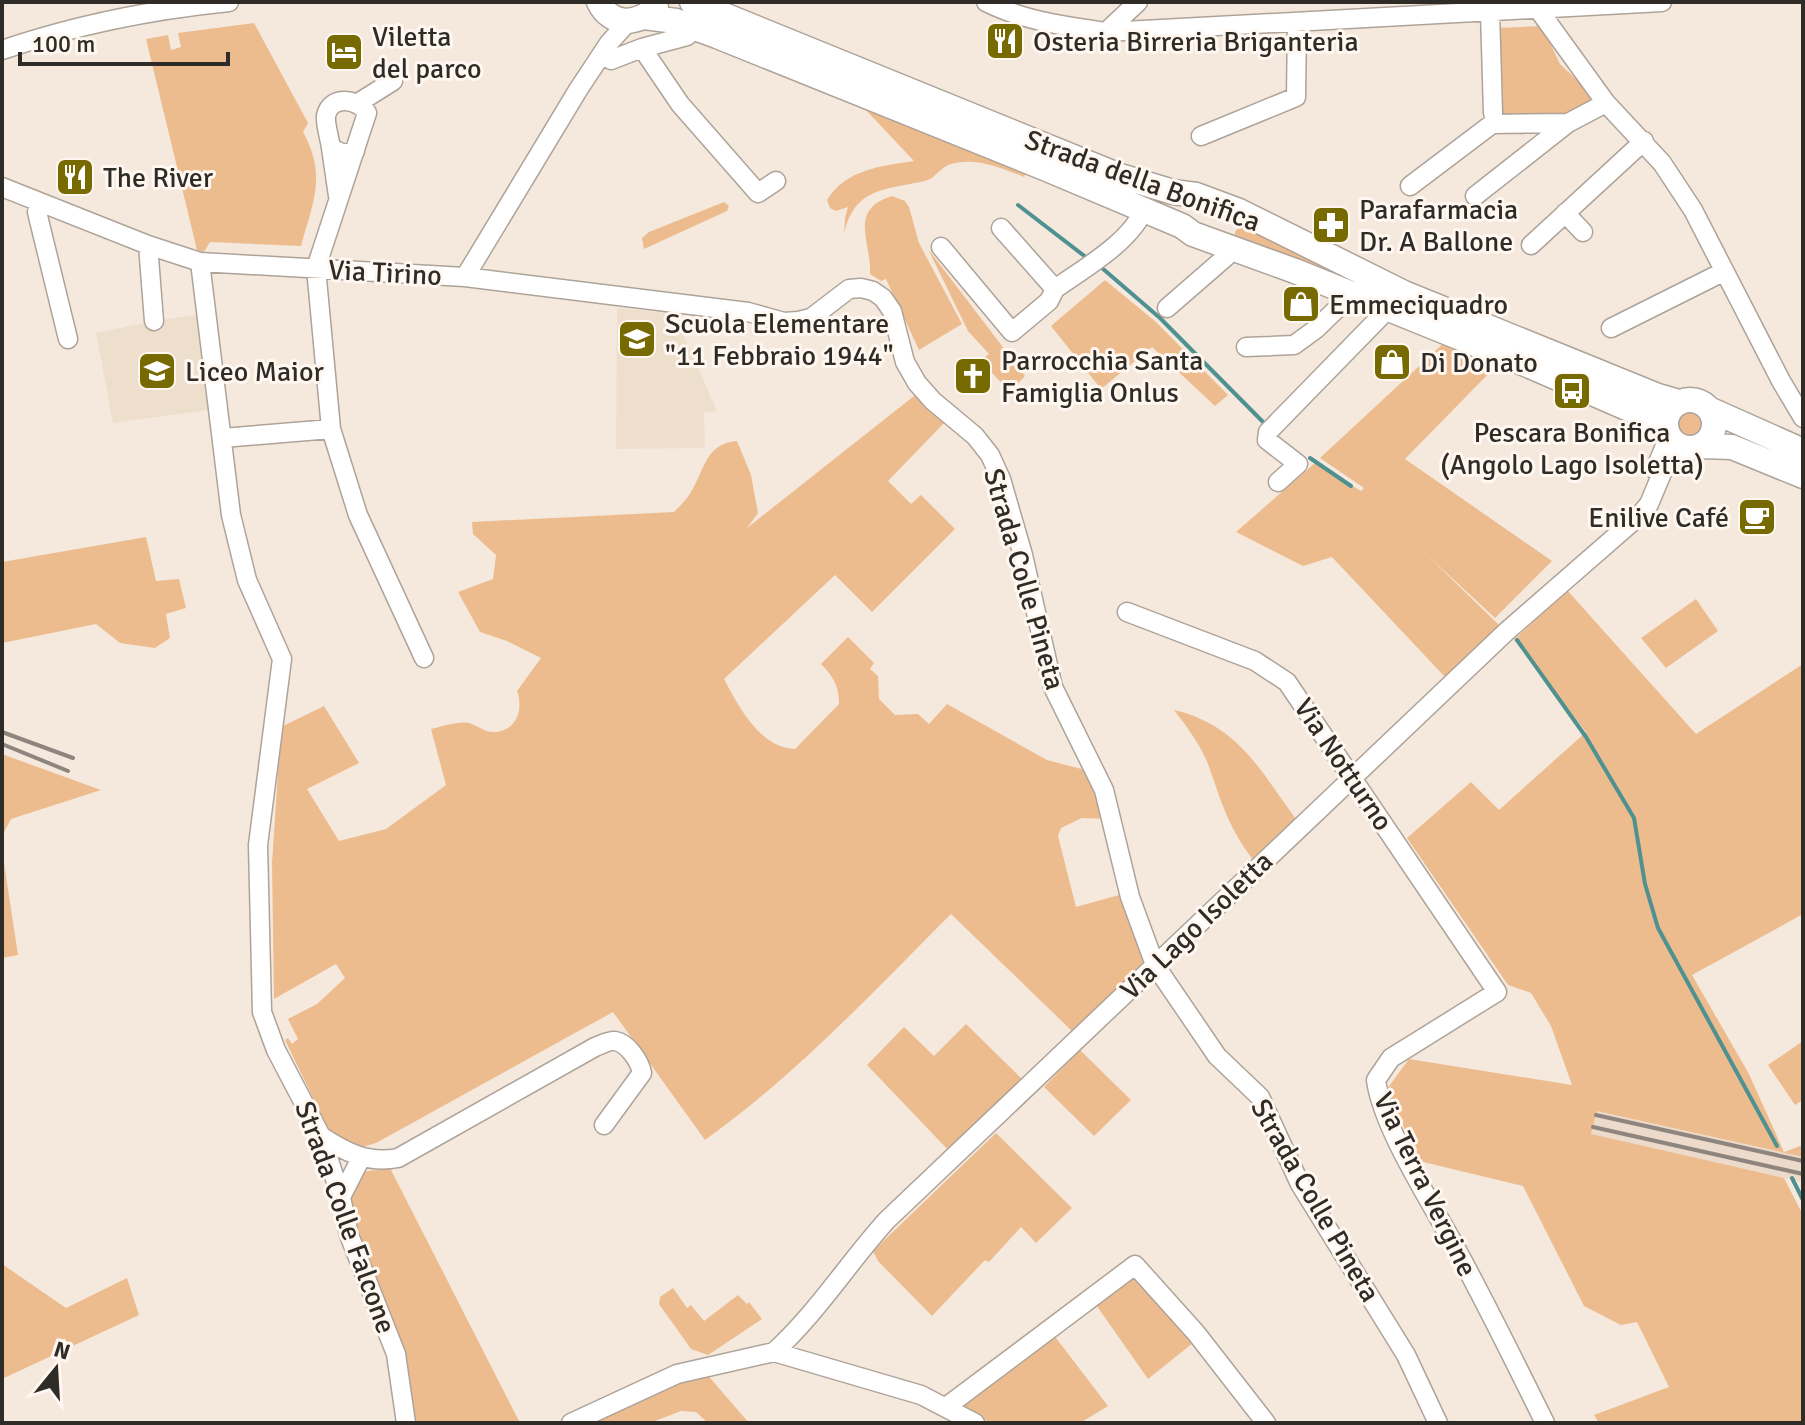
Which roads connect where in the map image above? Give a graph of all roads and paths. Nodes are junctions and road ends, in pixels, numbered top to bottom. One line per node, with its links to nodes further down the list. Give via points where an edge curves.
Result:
1 (229, 2): 14 (street, via 87,24)
2 (599, 2): 9 (main road, via 609,15)
3 (692, 2): 28 (main road, Strada della Bonifica, via 1120,176)
4 (986, 2): 12 (street, via 1048,24)
5 (1138, 2): 12 (street)
6 (1662, 2): 7 (street)
7 (1550, 6): 8 (street); 18 (street, via 1572,59)
8 (1490, 12): 10 (street); 19 (street)
9 (644, 14): 11 (main road, Strada della Bonifica); 45 (street, Via Tirino, via 609,43)
10 (1297, 23): 12 (street); 21 (street, via 1296,97)
11 (695, 27): 13 (street, via 687,36); 32 (main road, Strada della Bonifica)
12 (1106, 32)
13 (642, 48): 15 (street); 25 (street, via 680,104 758,193)
14 (2, 50)
15 (611, 60)
16 (393, 81): 17 (street)
17 (358, 103): 23 (street, via 349,100 331,107 326,116); 24 (street, via 367,113)
18 (1606, 103): 20 (street); 22 (street)
19 (1493, 113)
20 (1568, 123): 26 (street, via 1492,124); 29 (street)
21 (1201, 136)
22 (1644, 141): 33 (street); 44 (street, via 1693,210)
23 (331, 148): 24 (street, via 344,154); 31 (street)
24 (355, 151): 31 (street)
25 (776, 181)
26 (1410, 186)
27 (2, 187): 30 (street, Via Tirino)
28 (1183, 194): 34 (main road, via 1209,206 1216,217 1210,231); 36 (main road, Strada della Bonifica, via 1259,220)
29 (1475, 196)
30 (40, 202): 38 (street, Via Tirino); 52 (street, via 37,212)
31 (339, 203): 43 (street)
32 (1144, 209): 34 (main road, Strada della Bonifica); 46 (street, Strada della Bonifica, via 1125,236)
33 (1565, 213): 37 (street); 39 (street)
34 (1182, 226): 41 (main road, Strada della Bonifica)
35 (1001, 228): 46 (street)
36 (1277, 232): 41 (main road, via 1233,222 1227,239); 54 (main road, Strada della Bonifica, via 1404,293)
37 (1583, 232)
38 (148, 245): 42 (street, Via Tirino); 50 (street)
39 (1531, 245)
40 (941, 247): 46 (street, Strada della Bonifica, via 1012,332 1049,301)
41 (1238, 250): 47 (main road, Strada della Bonifica); 48 (street, Strada della Bonifica)
42 (200, 262): 43 (street, Via Tirino); 56 (street, Strada Colle Falcone)
43 (316, 268): 45 (street, Via Tirino); 58 (street)
44 (1723, 272): 51 (street); 57 (street)
45 (465, 277): 70 (street, Strada Colle Pineta, via 735,310 784,322 811,318 849,289 873,291 883,298 917,383 975,436 1001,479 1053,687 1104,790 1130,897)
46 (1055, 289)
47 (1352, 294): 49 (main road, Strada della Bonifica); 53 (street, via 1294,345)
48 (1167, 308)
49 (1388, 309): 59 (main road, Strada della Bonifica, via 1544,372); 65 (street, via 1268,432 1267,440 1298,464)
50 (154, 321)
51 (1611, 328)
52 (68, 339)
53 (1246, 347)
54 (1679, 402): 55 (main road, via 1696,400); 59 (main road, via 1671,409)
55 (1711, 410): 62 (main road, via 1713,433); 63 (main road)
56 (220, 416): 60 (street); 61 (street, Strada Colle Falcone)
57 (1803, 418)
58 (331, 429): 60 (street); 68 (street, via 358,515)
59 (1668, 430): 62 (main road, via 1680,446); 66 (street, Via Lago Isoletta)
60 (256, 435): 61 (street)
61 (222, 438): 73 (street, Strada Colle Falcone, via 231,515 247,580 282,659 258,845 262,1012)
62 (1698, 447): 64 (main road, via 1732,447); 66 (street, Via Lago Isoletta, via 1665,466)
63 (1803, 451)
64 (1803, 476)
65 (1278, 482)
66 (1639, 516): 69 (street, Via Lago Isoletta, via 1507,631)
67 (1127, 612): 69 (street, Via Notturno, via 1278,674)
68 (424, 658)
69 (1353, 777): 70 (street, Via Lago Isoletta); 71 (street, Via Notturno)
70 (1155, 965): 76 (street, Via Lago Isoletta, via 887,1220 799,1329); 82 (street, Strada Colle Pineta, via 1217,1056 1260,1097 1300,1184 1406,1355)
71 (1497, 992): 83 (street, Via Terra Vergine, via 1391,1058 1376,1080 1378,1098)
72 (604, 1125): 74 (street, via 642,1073 630,1051 614,1041 398,1158)
73 (321, 1136): 74 (street); 75 (street, Strada Colle Falcone)
74 (361, 1158): 75 (street)
75 (341, 1197): 78 (street, Strada Colle Falcone, via 349,1235 396,1354)
76 (774, 1352): 77 (street, via 889,1384); 79 (street, via 677,1374)
77 (946, 1407): 80 (street); 81 (street, via 1135,1265)
78 (406, 1423)
79 (571, 1423)
80 (975, 1423)
81 (1266, 1423)
82 (1438, 1423)
83 (1545, 1423)

